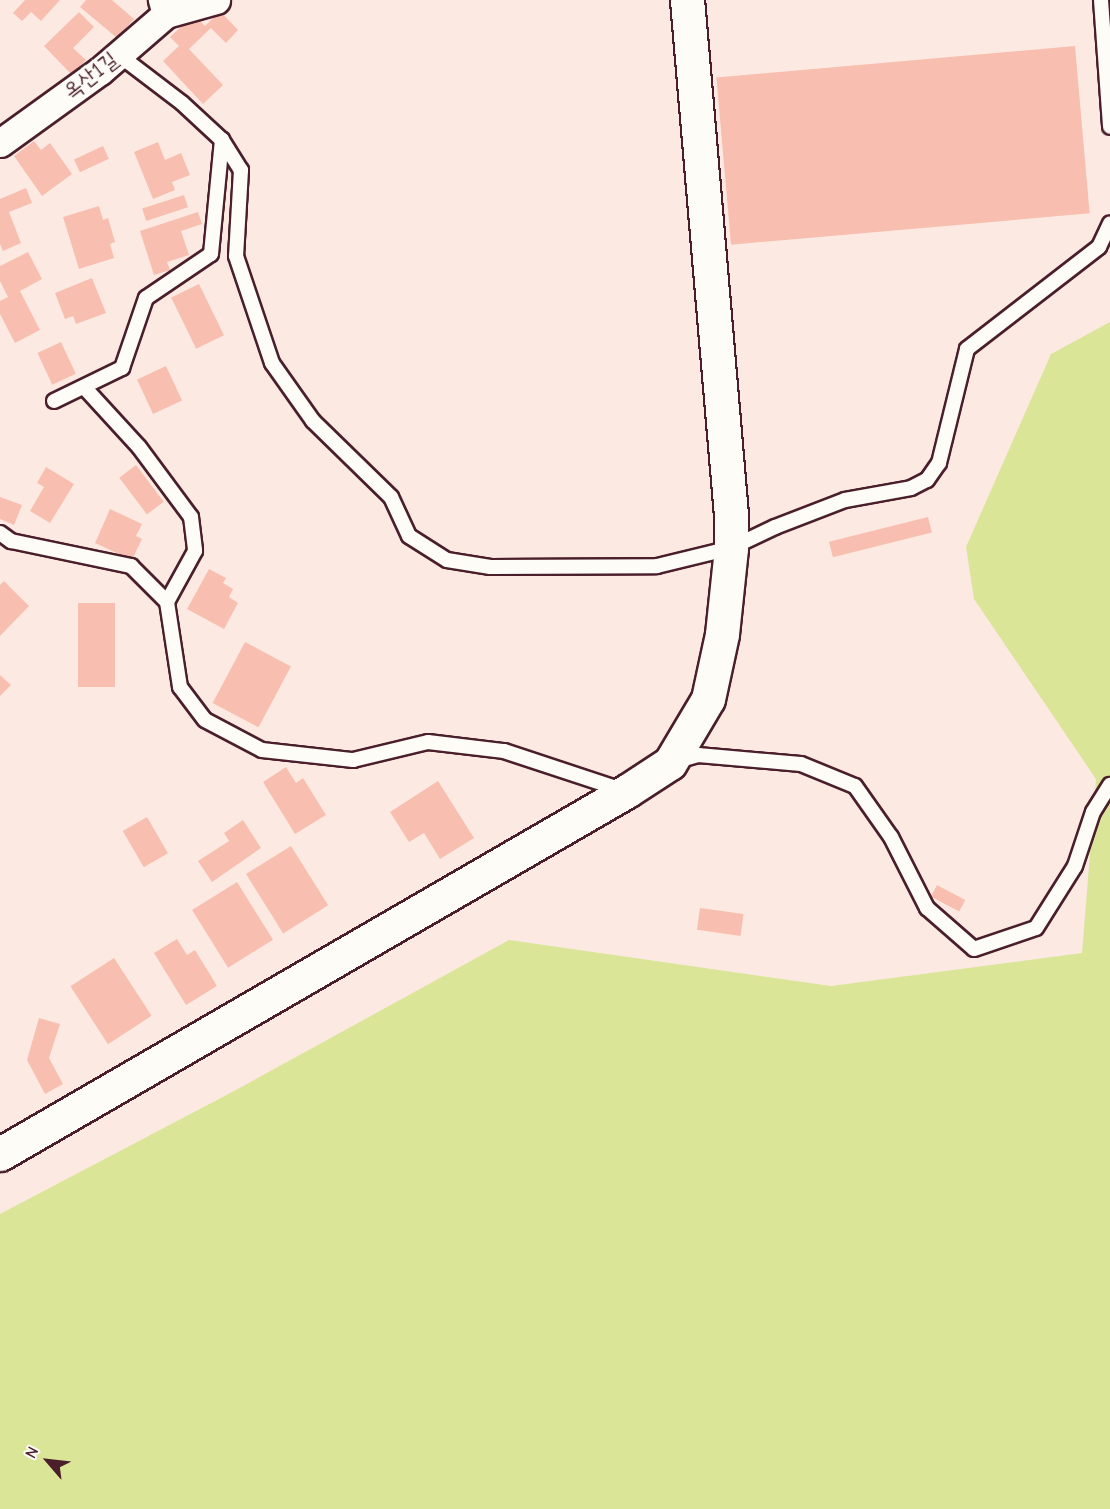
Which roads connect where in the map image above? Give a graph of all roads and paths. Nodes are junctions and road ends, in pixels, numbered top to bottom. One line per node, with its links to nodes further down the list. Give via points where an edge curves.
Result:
1 (216, 0): 4 (street)
2 (687, 0): 13 (street)
3 (1101, 0): 6 (lane)
4 (164, 7): 5 (street, 옥산1길)
5 (119, 55): 7 (lane); 8 (street, 옥산1길)
6 (1110, 127)
7 (222, 140): 10 (lane, via 211,254 146,298 122,368); 13 (lane, via 242,170 236,256 272,363 313,421 391,497 409,536 447,560 490,567 657,566)
8 (0, 143)
9 (1110, 223): 13 (lane, via 1099,247 967,349 939,463 927,480 911,488 845,500)
10 (84, 387): 11 (lane); 14 (lane, via 139,447 191,517 195,550)
11 (54, 401)
12 (0, 533): 14 (lane, via 11,541 131,566)
13 (731, 548): 15 (street, via 722,634 708,699)
14 (167, 602): 17 (lane, via 180,687 205,720 262,750 353,760 428,742 504,751)
15 (670, 763): 16 (lane, via 698,755 801,764 855,786 891,837 927,908 974,949 1036,928 1076,866 1093,812); 17 (street)
16 (1110, 785)
17 (627, 791): 18 (street)
18 (0, 1154)

